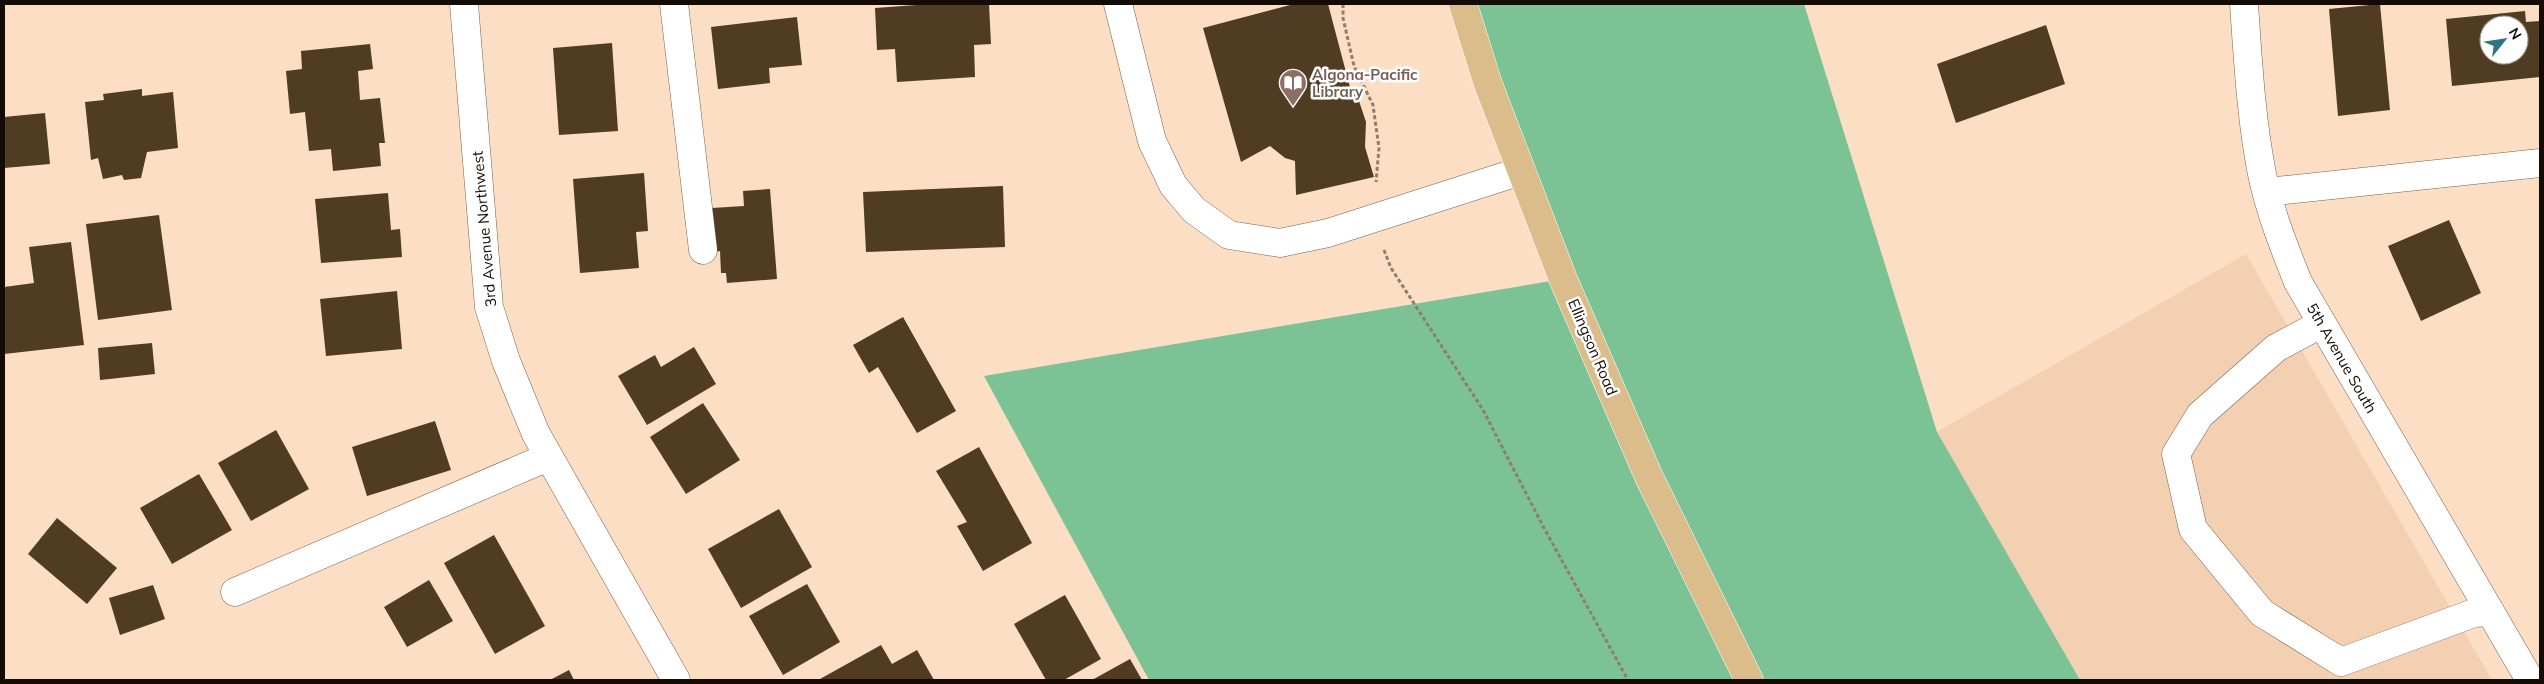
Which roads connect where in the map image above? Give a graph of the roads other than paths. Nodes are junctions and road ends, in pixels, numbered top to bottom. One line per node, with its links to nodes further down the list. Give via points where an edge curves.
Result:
1 (464, 4): 11 (street, 3rd Avenue Northwest, via 489,307 506,361)
2 (674, 4): 9 (street)
3 (1118, 4): 7 (street, via 1152,141 1173,185 1194,210 1229,235 1280,243 1328,233)
4 (1463, 4): 7 (main road, Ellingson Road, via 1488,84)
5 (2244, 4): 8 (street, 5th Avenue South, via 2253,119)
6 (2540, 163): 8 (street)
7 (1521, 171): 15 (main road, Ellingson Road, via 1563,279 1649,477)
8 (2267, 192): 10 (street, 5th Avenue South, via 2275,225 2298,282)
9 (703, 250)
10 (2321, 324): 13 (street, 5th Avenue South); 13 (street, via 2276,348 2200,415 2176,454 2193,529 2262,613 2341,662 2474,612)
11 (548, 458): 12 (street); 14 (street, 3rd Avenue Northwest)
12 (235, 592)
13 (2490, 612): 16 (street, 5th Avenue South)
14 (676, 680)
15 (1749, 680)
16 (2530, 680)

